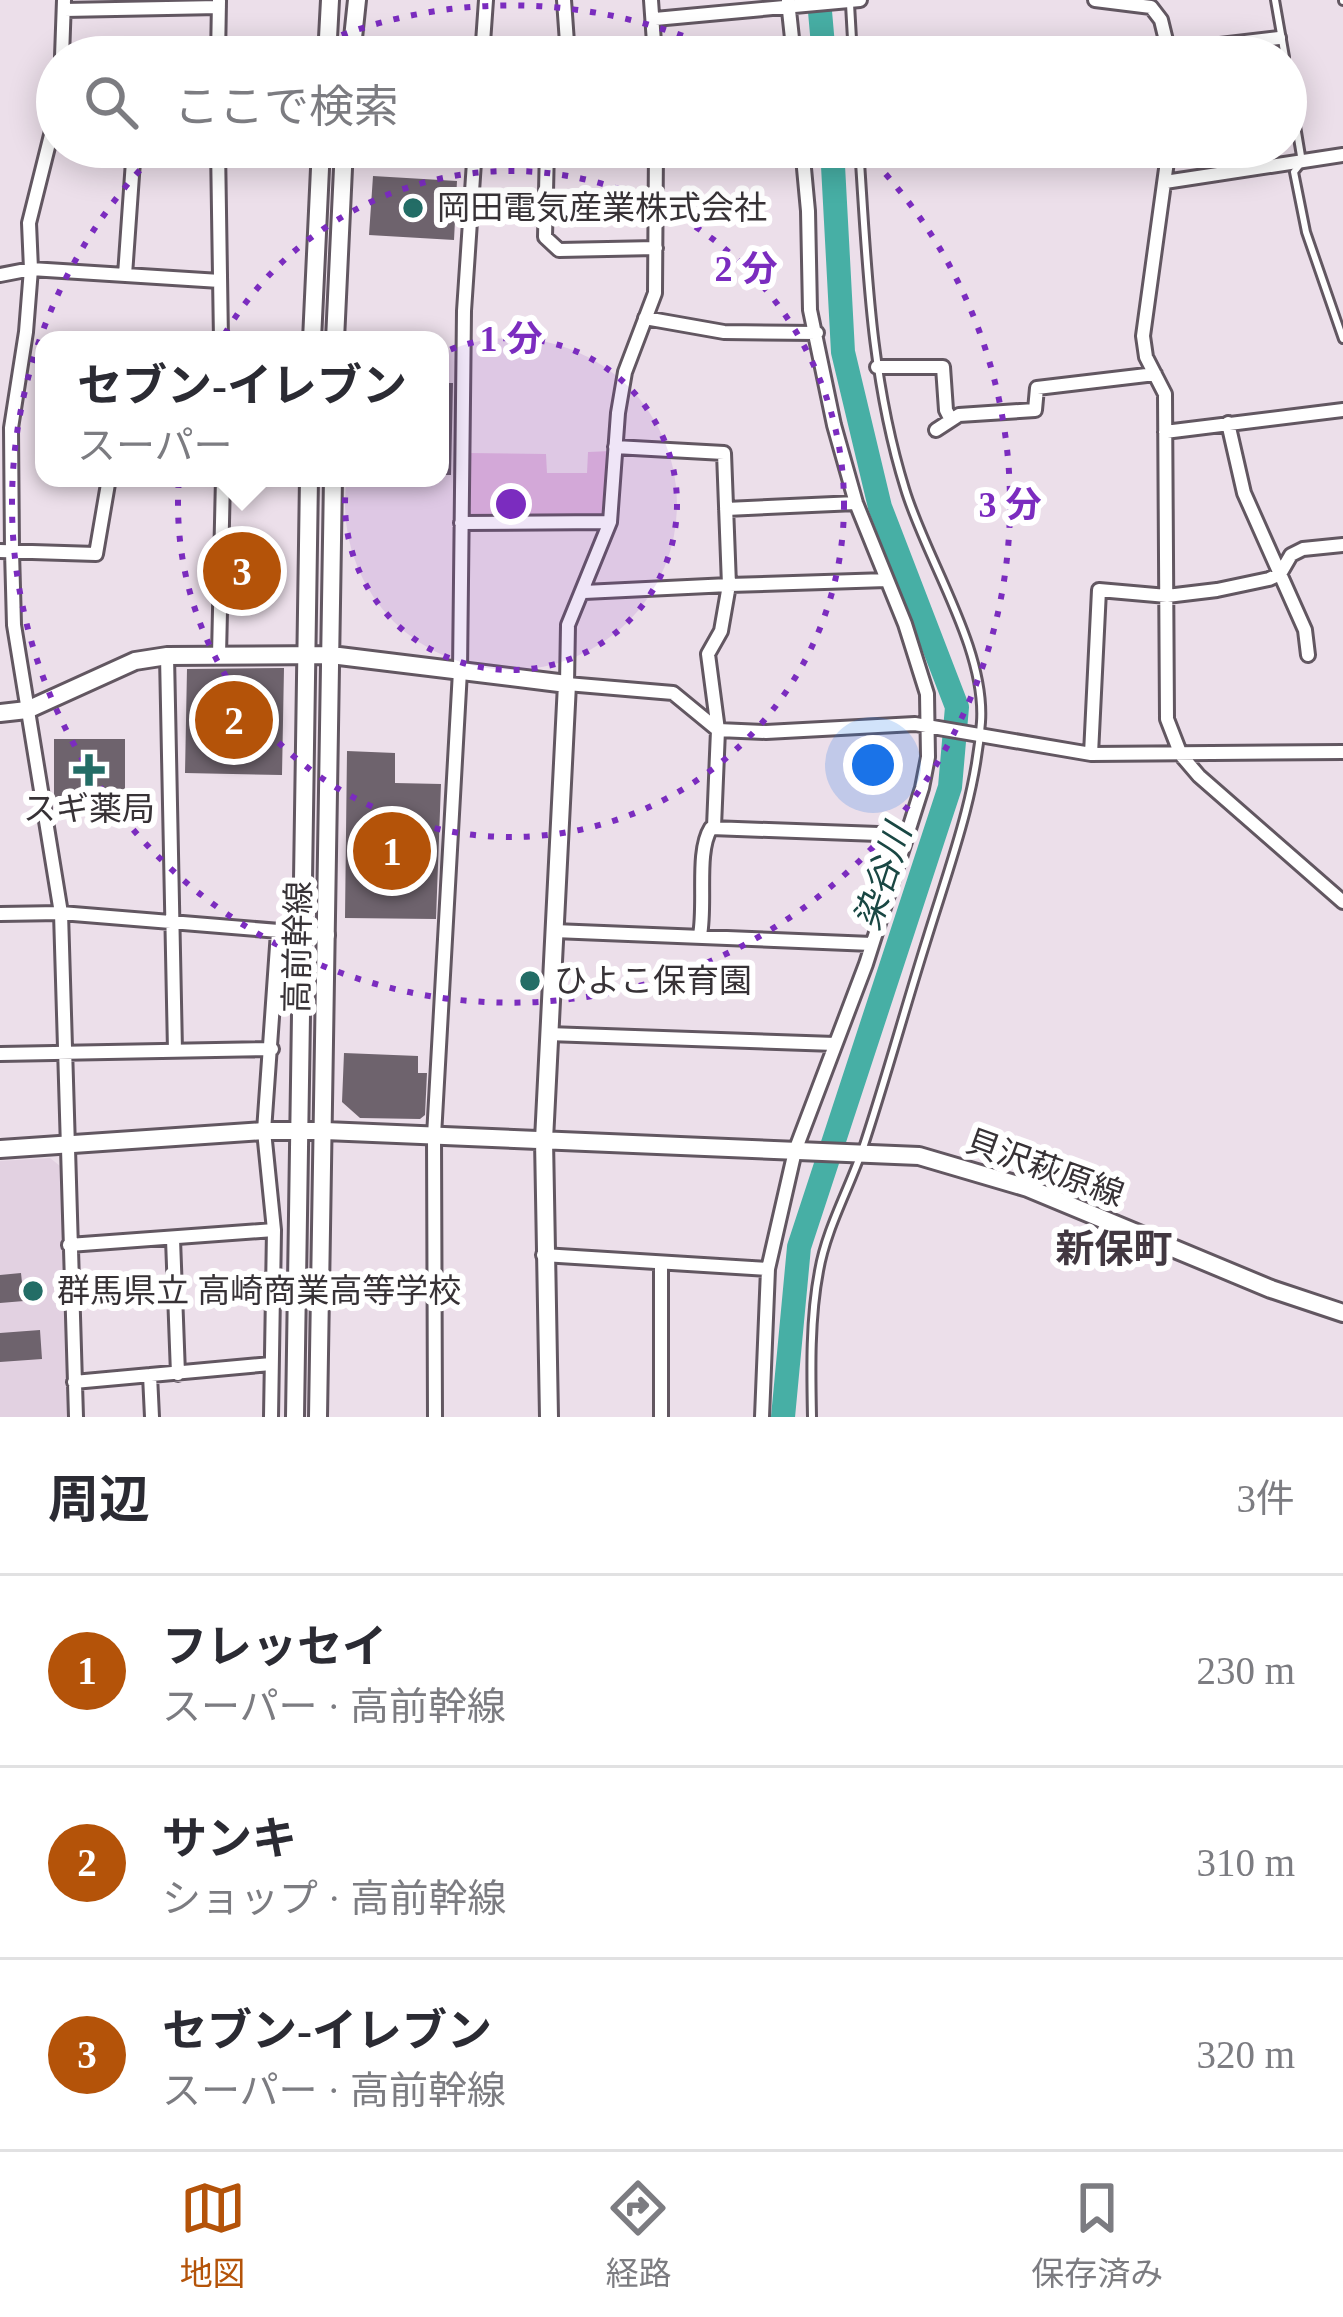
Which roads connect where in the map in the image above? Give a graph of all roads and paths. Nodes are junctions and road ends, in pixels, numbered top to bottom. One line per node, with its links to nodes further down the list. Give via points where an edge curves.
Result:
1 (330, 0): 17 (street)
2 (357, 0): 18 (street)
3 (486, 0): 19 (street)
4 (565, 0): 20 (street)
5 (651, 0): 14 (street)
6 (860, 0): 9 (street)
7 (1095, 0): 10 (street)
8 (1275, 0): 25 (lane)
9 (848, 1): 12 (street); 23 (lane)
10 (1145, 2): 24 (street)
11 (219, 4): 13 (street); 16 (street)
12 (791, 4): 14 (street); 22 (street)
13 (64, 5): 15 (street)
14 (655, 19): 21 (street)
15 (63, 36)
16 (218, 36)
17 (328, 36)
18 (353, 36)
19 (483, 36)
20 (567, 36)
21 (655, 36)
22 (793, 36)
23 (852, 36)
24 (1165, 36)
25 (1279, 36)
26 (1343, 155): 27 (street)
27 (1307, 161)
28 (43, 168): 43 (street, via 29,224)
29 (133, 168): 44 (street)
30 (218, 168): 46 (street)
31 (320, 168): 49 (street)
32 (343, 168): 50 (street)
33 (473, 168): 69 (street)
34 (547, 168): 42 (street, via 545,237 559,250)
35 (656, 168): 42 (street)
36 (804, 168): 51 (street)
37 (860, 168): 53 (lane)
38 (1167, 168): 41 (street)
39 (1261, 168): 41 (street)
40 (1297, 168): 52 (lane, via 1306,232)
41 (1165, 182): 54 (street, via 1143,336)
42 (656, 248): 47 (street)
43 (31, 269): 44 (street); 45 (street); 58 (street)
44 (125, 274): 46 (street)
45 (0, 275)
46 (220, 281): 48 (street)
47 (645, 318): 51 (street, via 724,332); 61 (street, via 626,372)
48 (221, 331)
49 (312, 331)
50 (334, 331)
51 (817, 333): 66 (street)
52 (1343, 339)
53 (877, 367): 56 (street, via 943,367); 90 (lane, via 904,488 968,650)
54 (1155, 374): 56 (street, via 1036,388 1035,410); 60 (street, via 1165,394)
55 (1343, 410): 57 (street)
56 (951, 420): 59 (street)
57 (1228, 423): 60 (street); 72 (street, via 1244,493)
58 (6, 428): 71 (street)
59 (936, 430)
60 (1165, 432): 76 (street)
61 (616, 447): 67 (street, via 724,453); 68 (street)
62 (107, 487): 71 (street, via 96,554)
63 (223, 487): 81 (street)
64 (309, 487): 82 (street, 高前幹線)
65 (333, 487): 83 (street, 高前幹線)
66 (856, 503): 67 (street); 73 (street)
67 (726, 509): 74 (street)
68 (610, 522): 69 (street); 75 (street)
69 (461, 523): 84 (street)
70 (1343, 544): 72 (street, via 1303,549)
71 (6, 551): 78 (street)
72 (1280, 574): 76 (street); 79 (street)
73 (887, 580): 74 (street); 88 (street, via 927,694)
74 (729, 586): 75 (street); 89 (street, via 708,654)
75 (584, 592): 85 (street, via 568,625)
76 (1164, 595): 92 (street, via 1100,590); 93 (street, via 1166,719)
77 (0, 651): 78 (street)
78 (20, 651): 86 (street)
79 (1308, 655)
80 (167, 656): 81 (street); 86 (street, via 135,661); 99 (street)
81 (219, 656): 82 (street)
82 (306, 656): 83 (street); 102 (street, 高前幹線)
83 (331, 656): 84 (street); 103 (street, 高前幹線)
84 (460, 671): 85 (street); 115 (street)
85 (567, 684): 89 (street, via 673,693); 100 (street)
86 (27, 710): 87 (street); 97 (street)
87 (0, 713)
88 (925, 726): 89 (street); 90 (street); 95 (street, via 928,757)
89 (718, 730): 94 (street)
90 (980, 735): 92 (street); 120 (lane, via 956,846)
91 (1343, 752): 93 (street)
92 (1090, 754): 93 (street)
93 (1181, 755): 96 (street)
94 (714, 827): 95 (street); 104 (street, via 701,854)
95 (906, 835): 105 (street)
96 (1343, 902)
97 (61, 913): 98 (street); 99 (street); 110 (street)
98 (0, 914)
99 (172, 922): 101 (street); 109 (street)
100 (554, 931): 104 (street); 106 (street)
101 (278, 932): 102 (street); 108 (street)
102 (300, 934): 103 (street); 113 (street, 高前幹線)
103 (328, 935): 114 (street, 高前幹線)
104 (700, 935): 105 (street)
105 (872, 944): 107 (street)
106 (548, 1034): 107 (street); 116 (street)
107 (835, 1044): 119 (street)
108 (272, 1049): 109 (street); 112 (street)
109 (176, 1051): 110 (street)
110 (62, 1053): 111 (street); 117 (street)
111 (0, 1054)
112 (264, 1131): 113 (street, 貝沢萩原線); 117 (street, 貝沢萩原線); 121 (street)
113 (299, 1131): 114 (street, 貝沢萩原線); 135 (street, 高前幹線)
114 (325, 1131): 115 (street, 貝沢萩原線); 136 (street, 高前幹線)
115 (434, 1136): 116 (street, 貝沢萩原線); 137 (street)
116 (544, 1140): 119 (street, 貝沢萩原線); 124 (street)
117 (66, 1144): 118 (street, 貝沢萩原線); 123 (street)
118 (0, 1149)
119 (798, 1151): 120 (street, 貝沢萩原線); 126 (street)
120 (858, 1153): 127 (street, 貝沢萩原線, via 919,1156 1028,1187); 141 (lane, via 818,1272)
121 (274, 1230): 122 (street); 128 (street)
122 (173, 1238): 123 (street); 129 (street)
123 (69, 1245): 131 (street)
124 (543, 1255): 125 (street); 138 (street)
125 (661, 1264): 126 (street); 139 (street)
126 (768, 1269): 140 (street)
127 (1343, 1313)
128 (272, 1364): 129 (street); 134 (street)
129 (178, 1374): 130 (street)
130 (149, 1376): 131 (street); 133 (street)
131 (74, 1382): 132 (street)
132 (76, 1417)
133 (152, 1417)
134 (272, 1417)
135 (295, 1417)
136 (318, 1417)
137 (435, 1417)
138 (549, 1417)
139 (661, 1417)
140 (762, 1417)
141 (812, 1417)

